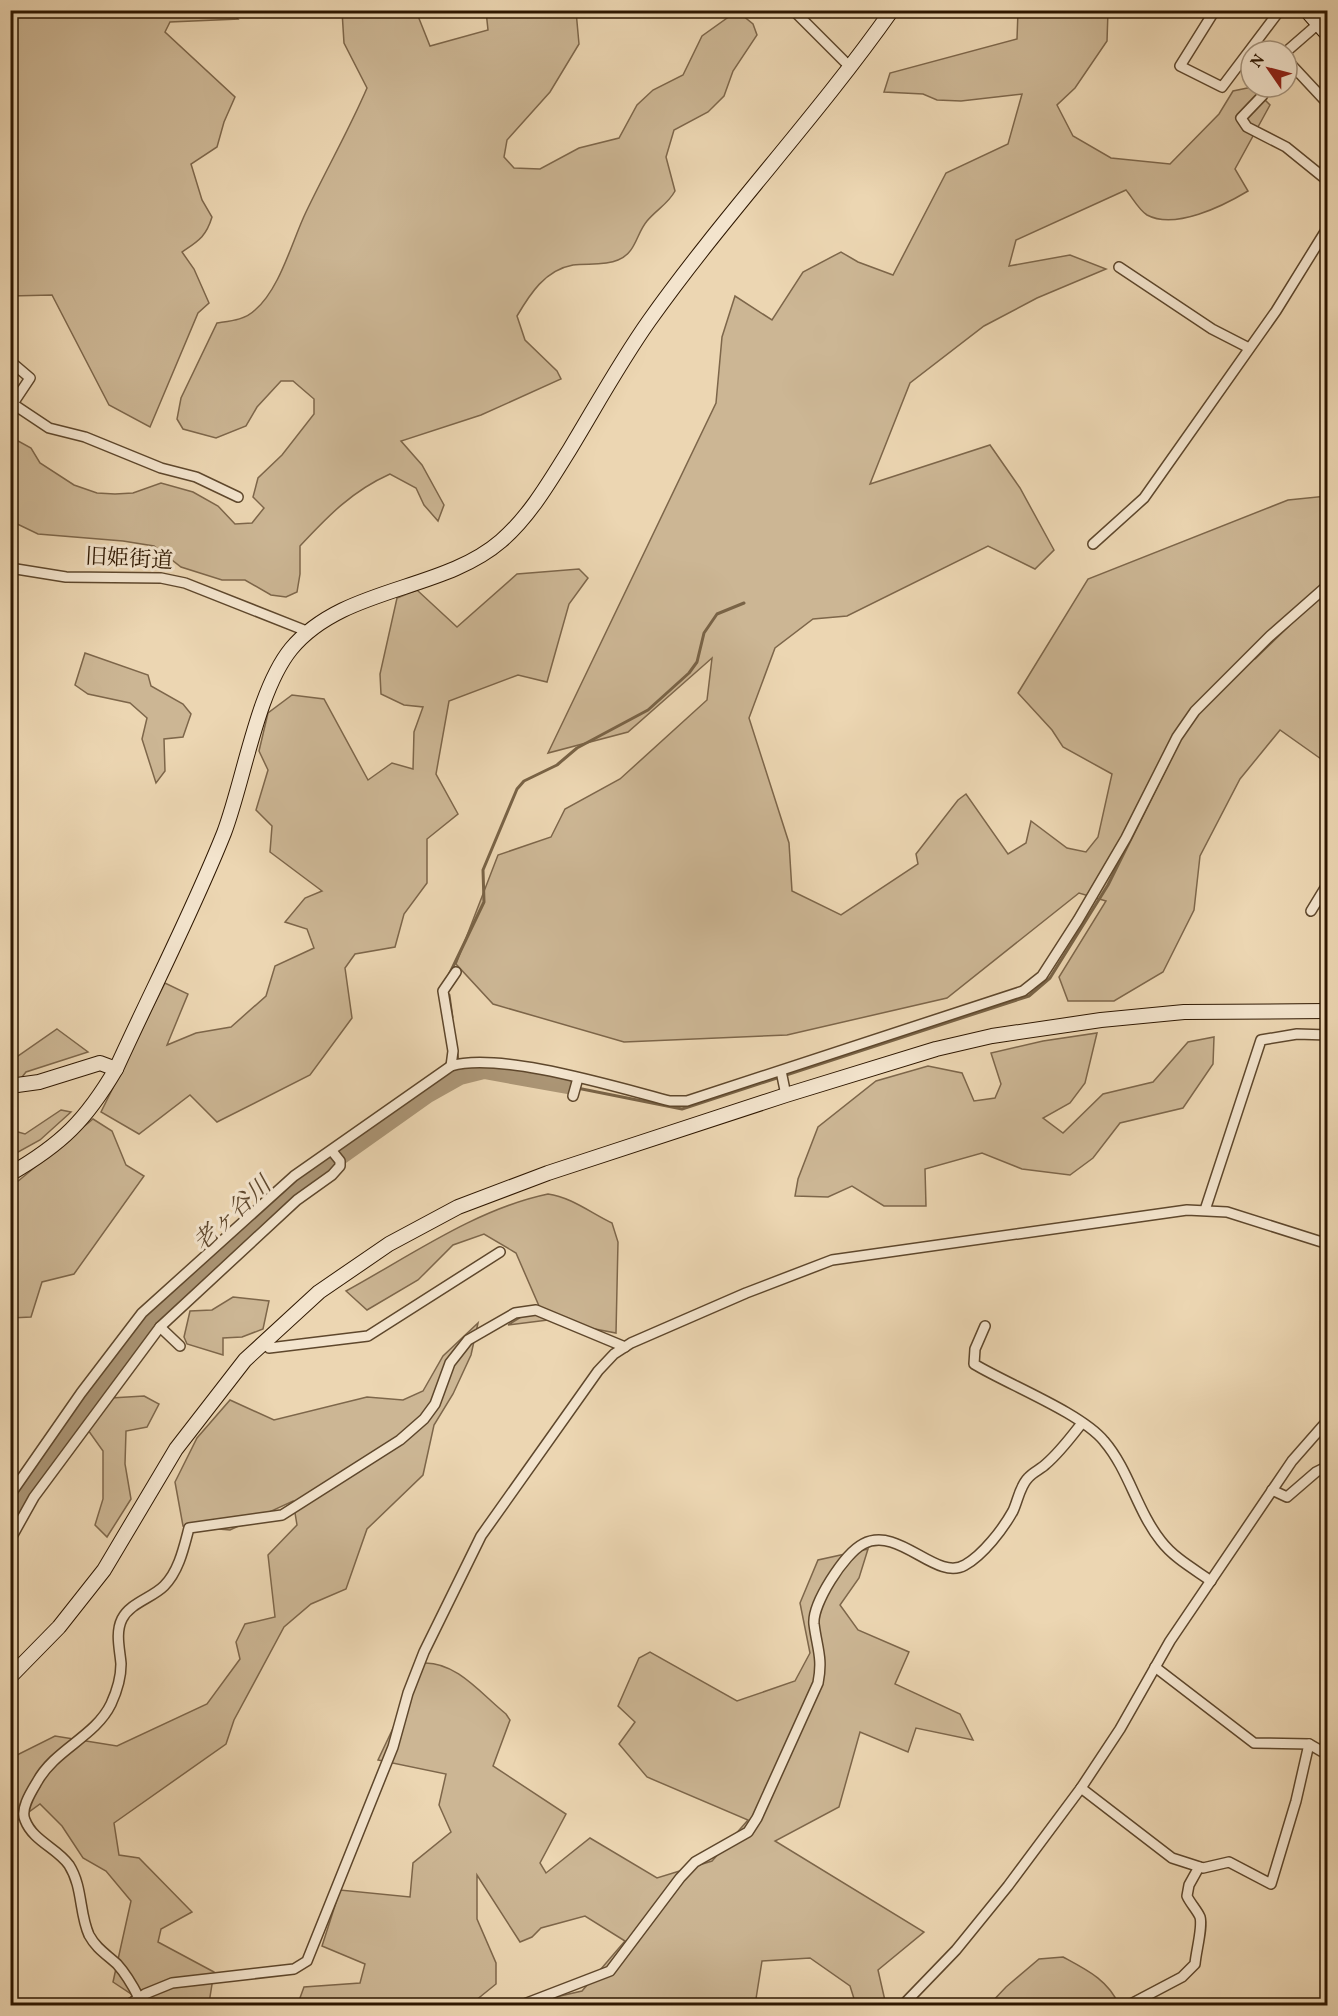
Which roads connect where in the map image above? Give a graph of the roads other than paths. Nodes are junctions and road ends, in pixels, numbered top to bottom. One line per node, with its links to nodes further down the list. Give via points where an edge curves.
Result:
1 (793, 10): 9 (street)
2 (892, 10): 9 (street)
3 (1215, 10): 4 (street, via 1180,66 1222,87)
4 (1280, 10)
5 (1306, 10): 6 (street)
6 (1318, 24): 7 (street); 8 (street)
7 (1328, 34)
8 (1299, 41)
9 (850, 67): 23 (street, via 662,302 552,478 516,525 477,556 363,602)
10 (1299, 73): 12 (street)
11 (1259, 99): 13 (street, via 1241,118 1247,127 1286,147)
12 (1328, 104)
13 (1328, 181)
14 (1328, 227): 16 (street)
15 (1119, 267): 16 (street, via 1212,329)
16 (1249, 348): 20 (street, via 1144,498)
17 (10, 361): 18 (street, via 30,378)
18 (12, 402): 19 (street, via 50,428 196,477)
19 (238, 497)
20 (1093, 544)
21 (10, 568): 23 (street, 旧姫街道, via 66,577 161,578 185,583)
22 (1328, 585): 31 (street, via 1195,711 1177,737 1126,838 1078,920 1032,985)
23 (309, 632): 30 (street, via 278,667 224,833)
24 (1328, 883): 25 (street)
25 (1311, 911)
26 (456, 972): 29 (street, via 443,991)
27 (1328, 1011): 34 (street, via 1184,1012 1101,1020 992,1036)
28 (1328, 1035): 38 (street, via 1297,1034 1262,1040)
29 (456, 1064): 32 (street, via 506,1064); 36 (street)
30 (116, 1069): 33 (street, via 100,1063 39,1082); 37 (street, via 75,1129)
31 (781, 1073): 32 (street, via 687,1101 670,1101); 34 (street)
32 (578, 1078): 35 (street)
33 (10, 1086)
34 (785, 1090): 43 (street, via 458,1207 390,1244 319,1292)
35 (573, 1096)
36 (332, 1151): 42 (street, via 340,1161 332,1175 297,1200); 50 (street, via 294,1176 142,1313)
37 (10, 1174)
38 (1205, 1210): 39 (street, via 1227,1212); 45 (street, via 832,1260 755,1289)
39 (1328, 1244)
40 (500, 1252): 43 (street, via 368,1336 269,1348)
41 (985, 1326): 47 (street, via 975,1349 974,1364)
42 (160, 1327): 44 (street); 51 (street, via 34,1497)
43 (263, 1342): 54 (street, via 215,1396 176,1449 104,1570 58,1627)
44 (180, 1346)
45 (625, 1347): 59 (street, via 598,1371 481,1536 424,1652 393,1747 307,1960 294,1969 172,1983); 59 (street, via 536,1310 515,1312 468,1340 450,1363 435,1404 400,1440 282,1515 189,1528 178,1566 165,1585 122,1618 118,1632 119,1678 110,1706 92,1730 50,1764 23,1811 35,1834 64,1858 73,1871 95,1946 125,1974)
46 (1328, 1420): 49 (street)
47 (1082, 1423): 52 (street, via 1109,1448 1161,1541); 61 (street, via 1059,1452 1028,1478 996,1535 964,1566 942,1566 904,1546 880,1539 853,1551 831,1581 816,1612 814,1623 822,1664 818,1683 748,1832 695,1862 610,1971)
48 (1328, 1466): 49 (street, via 1287,1497)
49 (1272, 1490): 52 (street)
50 (10, 1496)
51 (10, 1540)
52 (1211, 1581): 53 (street)
53 (1155, 1667): 55 (street, via 1254,1743); 57 (street)
54 (10, 1677)
55 (1309, 1744): 56 (street); 58 (street, via 1271,1884 1229,1862)
56 (1328, 1755)
57 (1082, 1788): 58 (street, via 1172,1858); 62 (street, via 956,1950)
58 (1199, 1867): 63 (street, via 1187,1896 1200,1916 1196,1964 1182,1977)
59 (139, 1998): 60 (street)
60 (127, 2006)
61 (519, 2006)
62 (902, 2006)
63 (1127, 2006)

